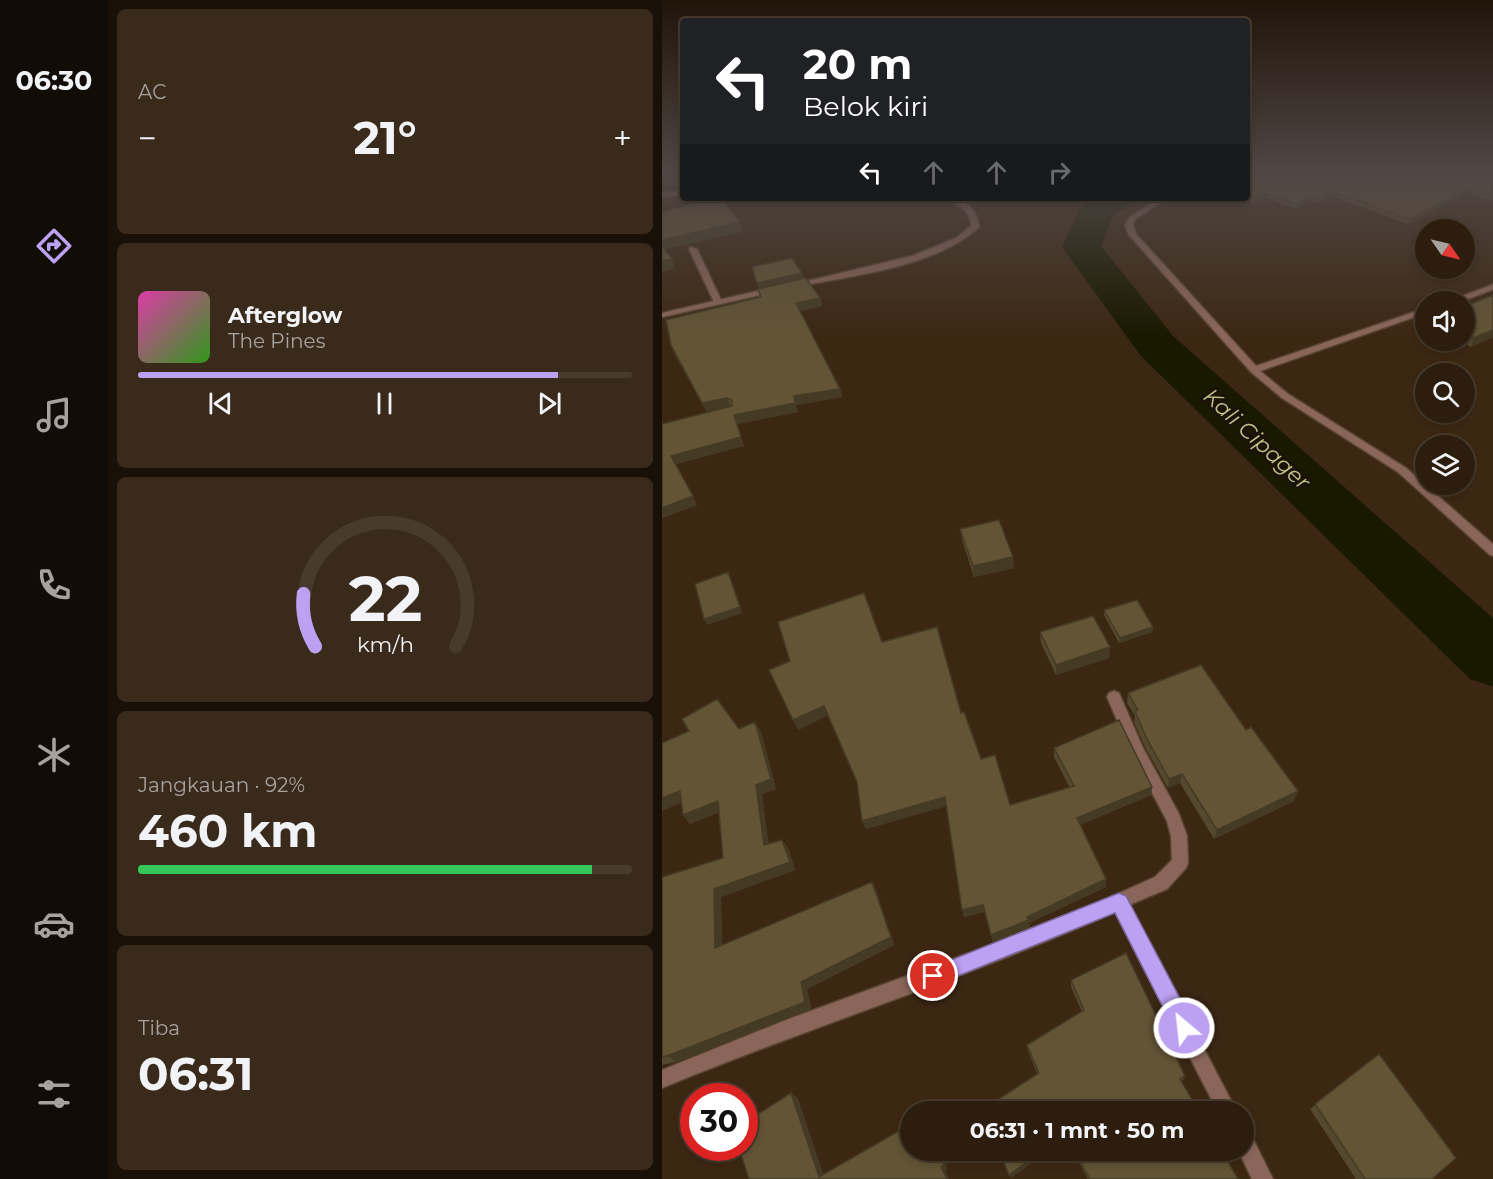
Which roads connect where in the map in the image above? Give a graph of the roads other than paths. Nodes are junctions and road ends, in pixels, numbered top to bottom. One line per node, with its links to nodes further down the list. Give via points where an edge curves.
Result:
1 (975, 226): 6 (street, via 955,242 917,257)
2 (1129, 226): 9 (street, via 1133,235)
3 (693, 249): 6 (street)
4 (1493, 286): 5 (street)
5 (1475, 293)
6 (718, 302): 8 (street)
7 (1415, 314): 9 (street)
8 (662, 315)
9 (1254, 370): 10 (street, via 1285,396 1402,470)
10 (1493, 552)
11 (1114, 697): 12 (street, via 1174,819 1180,863 1161,883)
12 (1119, 902): 13 (street, via 933,976 736,1047); 14 (street)
13 (662, 1079)
14 (1222, 1101)
15 (1254, 1161): 16 (street)
16 (1263, 1179)

